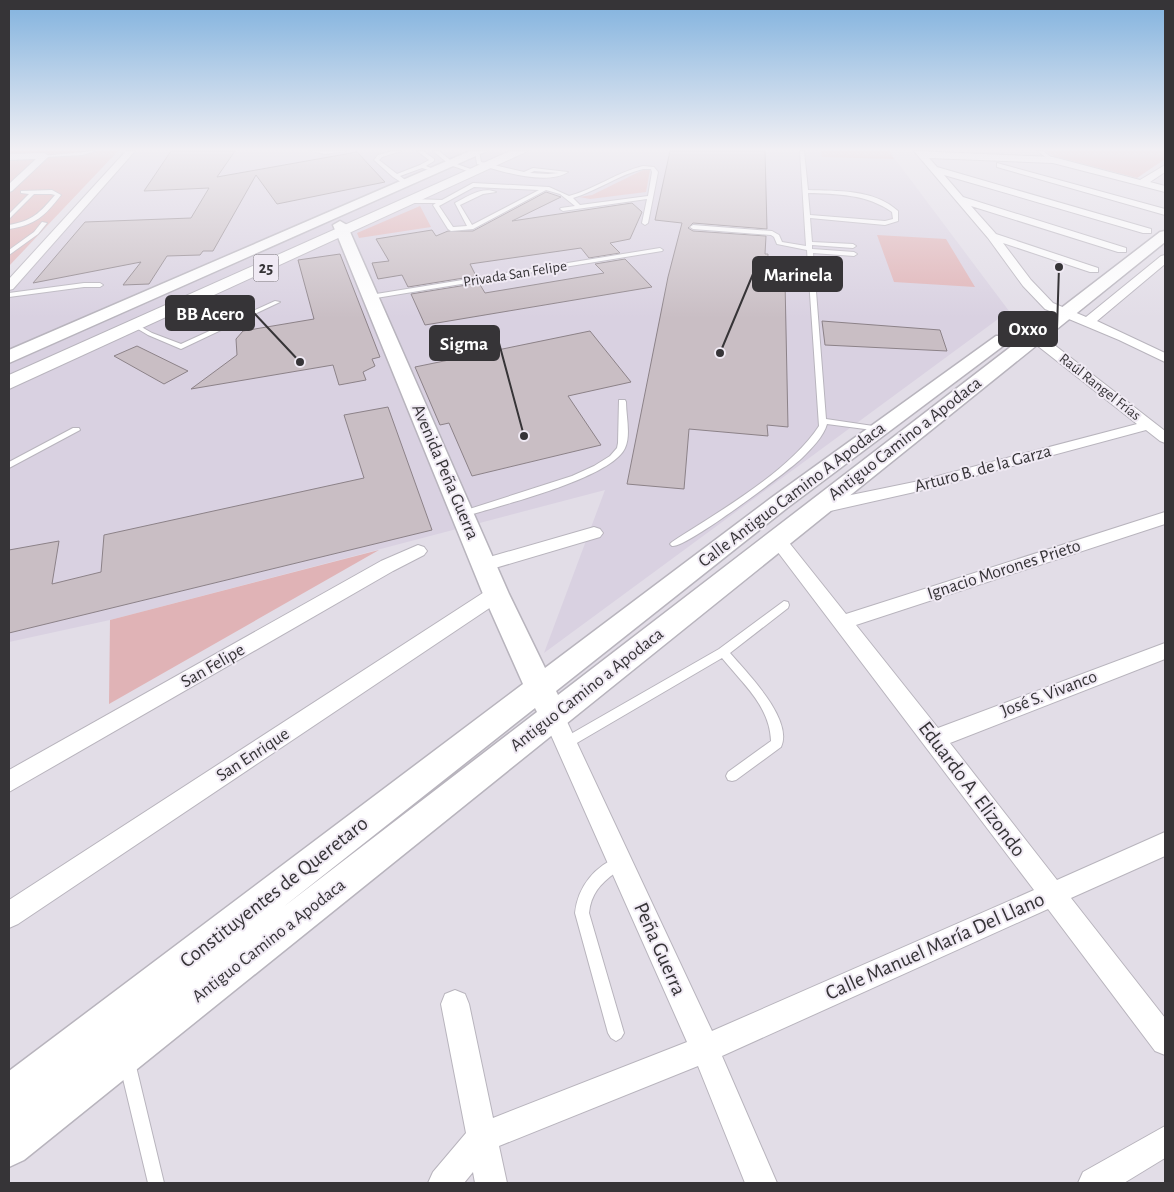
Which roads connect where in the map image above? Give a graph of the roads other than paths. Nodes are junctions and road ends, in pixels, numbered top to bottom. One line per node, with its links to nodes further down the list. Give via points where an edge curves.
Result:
1 (20, 207): 21 (lane)
2 (48, 207): 24 (lane, via 29,224)
3 (81, 207): 41 (street)
4 (363, 207): 48 (street)
5 (376, 207): 27 (main road, 25)
6 (437, 207): 26 (lane, via 450,228)
7 (459, 207): 26 (lane)
8 (512, 207): 26 (lane)
9 (579, 207): 17 (lane)
10 (647, 207): 22 (lane)
11 (806, 207): 19 (lane)
12 (888, 207): 19 (lane, via 895,211 896,220 885,223)
13 (967, 207): 30 (street)
14 (984, 207): 34 (street)
15 (1063, 207): 28 (street)
16 (1146, 207): 18 (street)
17 (563, 209)
18 (1165, 212)
19 (806, 216): 32 (lane)
20 (1165, 217): 28 (street)
21 (9, 218)
22 (645, 223)
23 (44, 224): 35 (lane)
24 (9, 227)
25 (692, 227): 32 (lane, via 772,233 779,243)
26 (471, 228)
27 (342, 229): 43 (street, Avenida Peña Guerra); 47 (main road, 25); 48 (main road, 25)
28 (1147, 231): 34 (street)
29 (1165, 235): 45 (street, Antiguo Camino a Apodaca)
30 (992, 236): 38 (street); 45 (street, via 1027,283)
31 (853, 246): 32 (lane)
32 (808, 247): 36 (lane); 55 (lane)
33 (660, 250): 43 (lane, Privada San Felipe)
34 (1122, 250): 38 (street)
35 (9, 253)
36 (854, 254)
37 (1165, 258): 46 (street)
38 (1094, 270): 39 (street)
39 (1079, 282)
40 (100, 285): 42 (lane)
41 (9, 286)
42 (9, 295)
43 (370, 297): 62 (street, Avenida Peña Guerra)
44 (277, 302): 47 (lane, via 181,347)
45 (1059, 304): 46 (street); 49 (street, Antiguo Camino a Apodaca); 57 (street, Calle Antiguo Camino A Apodaca)
46 (1088, 322): 51 (street)
47 (136, 326): 53 (main road, 25)
48 (93, 328): 50 (street); 52 (main road, 25)
49 (1034, 336): 56 (street, Raúl Rangel Frías); 61 (street, Antiguo Camino a Apodaca)
50 (9, 357)
51 (1165, 358)
52 (9, 370)
53 (9, 383)
54 (622, 402): 62 (lane, via 621,448 616,457 579,477)
55 (823, 420): 57 (lane); 66 (lane, via 819,435 805,451)
56 (1148, 425): 59 (street, Raúl Rangel Frías); 61 (street, Arturo B. de la Garza, via 919,486)
57 (880, 429): 74 (street, Calle Antiguo Camino A Apodaca, via 772,508)
58 (76, 430): 60 (lane)
59 (1165, 438)
60 (9, 466)
61 (817, 508): 65 (street, Antiguo Camino a Apodaca)
62 (463, 514): 68 (street, Avenida Peña Guerra)
63 (1165, 518): 71 (street, Ignacio Morones Prieto)
64 (594, 533): 68 (street)
65 (777, 539): 71 (street, Eduardo A. Elizondo); 74 (street, Antiguo Camino a Apodaca)
66 (675, 544)
67 (418, 551): 77 (street, San Felipe)
68 (485, 565): 69 (street, Avenida Peña Guerra)
69 (496, 594): 74 (street, Avenida Peña Guerra); 81 (street, San Enrique)
70 (784, 605): 73 (lane)
71 (843, 622): 75 (street, Eduardo A. Elizondo)
72 (1165, 651): 75 (street, José S. Vivanco)
73 (723, 652): 74 (lane); 76 (lane, via 772,712 778,732 777,743)
74 (553, 716): 79 (street, Peña Guerra); 86 (street, Antiguo Camino a Apodaca); 87 (street, Constituyentes de Queretaro)
75 (934, 739): 80 (street, Eduardo A. Elizondo)
76 (732, 776)
77 (9, 782)
78 (1165, 844): 80 (street, Calle Manuel María Del Llano)
79 (620, 862): 83 (lane, via 602,873 589,886 582,900 582,913); 85 (street, Peña Guerra)
80 (1052, 894): 84 (street, Eduardo A. Elizondo); 85 (street, Calle Manuel María Del Llano)
81 (9, 915)
82 (456, 1004): 88 (street)
83 (616, 1033)
84 (1165, 1041)
85 (705, 1049): 88 (street, Calle Manuel María Del Llano); 94 (street, Peña Guerra)
86 (126, 1053): 90 (street, Antiguo Camino a Apodaca); 91 (lane)
87 (9, 1097)
88 (481, 1138): 92 (street); 93 (street)
89 (1165, 1141): 95 (street)
90 (9, 1145)
91 (156, 1183)
92 (444, 1183)
93 (490, 1183)
94 (762, 1183)
95 (1094, 1183)

